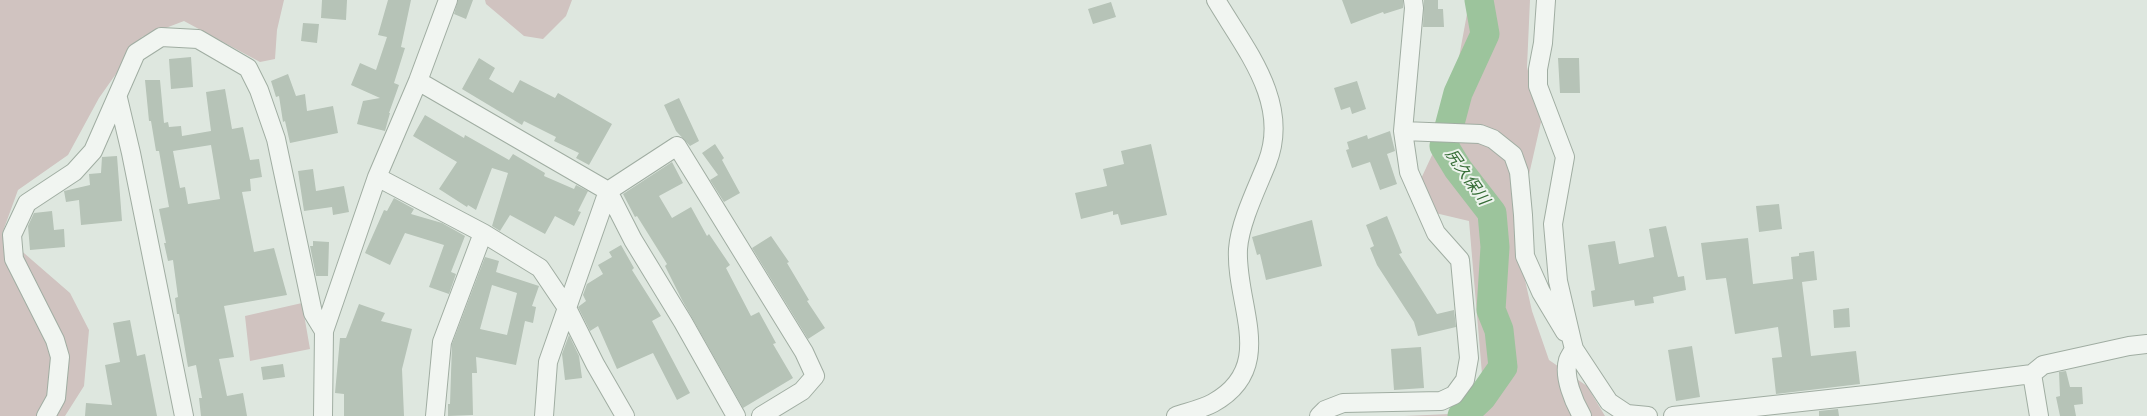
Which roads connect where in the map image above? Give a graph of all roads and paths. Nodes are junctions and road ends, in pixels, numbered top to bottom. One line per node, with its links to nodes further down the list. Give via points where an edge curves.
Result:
1 (448, 0): 5 (street)
2 (1216, 0): 24 (street, via 1265,80 1271,103 1274,137 1270,157 1249,210 1238,248 1250,337 1245,371 1226,395 1211,404)
3 (1413, 0): 7 (street)
4 (1546, 0): 14 (street, via 1538,86 1565,157 1553,224 1558,281)
5 (418, 81): 8 (street); 9 (street)
6 (118, 98): 12 (street, via 136,53 161,37 198,39 248,68 260,90 276,139 313,313); 16 (street, via 93,151 74,172 27,203 12,235 14,259 55,340 60,357 56,398); 17 (street)
7 (1402, 132): 14 (street, via 1480,134 1493,139 1513,155 1519,172 1524,256 1541,292); 25 (street, via 1409,172 1436,233 1460,260 1469,358 1465,380 1454,396 1441,401 1343,403 1325,410)
8 (378, 177): 10 (street); 12 (street)
9 (608, 190): 11 (street); 22 (street, via 633,240); 23 (street, via 677,146 804,352 815,376 802,391)
10 (483, 233): 11 (street, via 540,268); 19 (street, via 442,342)
11 (567, 308): 20 (street, via 548,362); 21 (street)
12 (324, 331): 18 (street)
13 (2147, 344): 15 (street, via 2054,363 2043,366)
14 (1573, 345): 26 (street, via 1567,373 1576,405); 27 (street, via 1609,402 1627,414)
15 (2032, 374): 28 (street); 29 (street)
16 (46, 416)
17 (184, 416)
18 (323, 416)
19 (435, 416)
20 (544, 416)
21 (625, 416)
22 (736, 416)
23 (761, 416)
24 (1176, 416)
25 (1319, 416)
26 (1582, 416)
27 (1648, 416)
28 (1673, 416)
29 (2039, 416)

